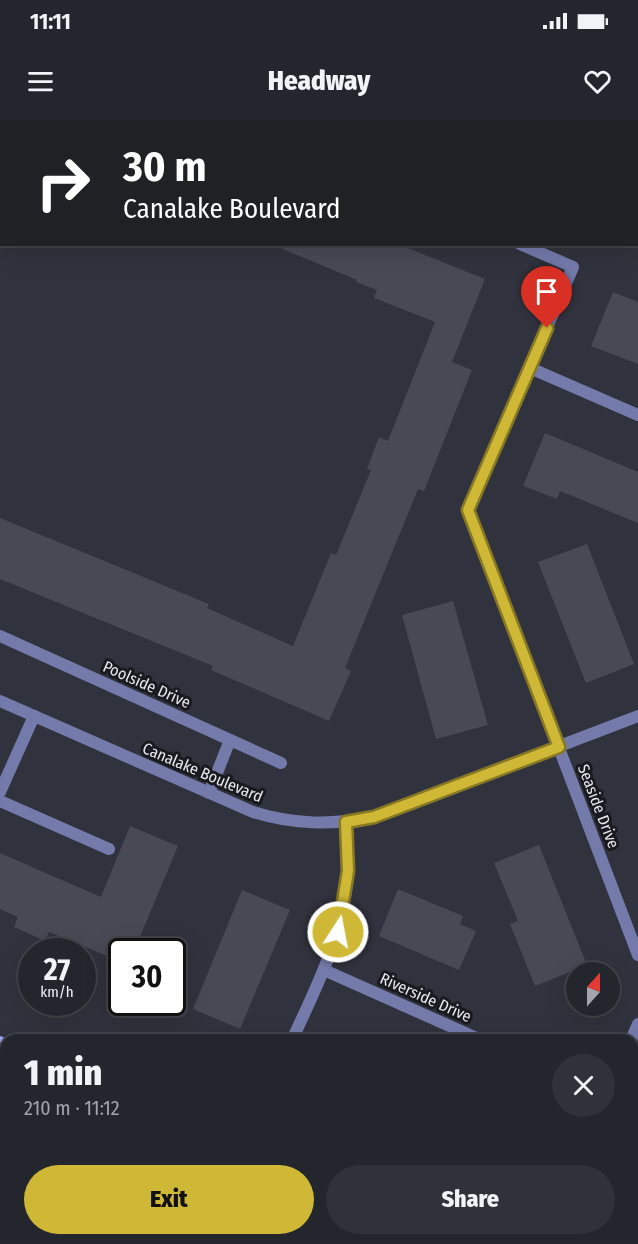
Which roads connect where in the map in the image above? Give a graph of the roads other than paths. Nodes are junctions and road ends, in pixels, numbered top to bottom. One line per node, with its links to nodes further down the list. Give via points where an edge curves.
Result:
1 (525, 246): 2 (street, Seaside Drive, via 573,267)
2 (530, 368): 3 (street); 9 (street, Seaside Drive, via 468,510)
3 (638, 415)
4 (0, 636): 8 (street, Poolside Drive)
5 (0, 701): 6 (street, Canalake Boulevard)
6 (34, 716): 11 (street); 12 (street, Canalake Boulevard)
7 (638, 716): 9 (street, Canalake Boulevard)
8 (230, 740): 10 (street, Poolside Drive); 12 (street)
9 (559, 747): 14 (street, Canalake Boulevard, via 374,817); 16 (street, Seaside Drive)
10 (281, 763)
11 (0, 792)
12 (208, 793): 14 (street, Canalake Boulevard, via 274,819 317,824)
13 (0, 801): 15 (street)
14 (346, 822): 17 (street, via 346,891 338,932)
15 (109, 849)
16 (638, 955)
17 (324, 970): 18 (street); 19 (street, Riverside Drive)
18 (295, 1034)
19 (468, 1034)

